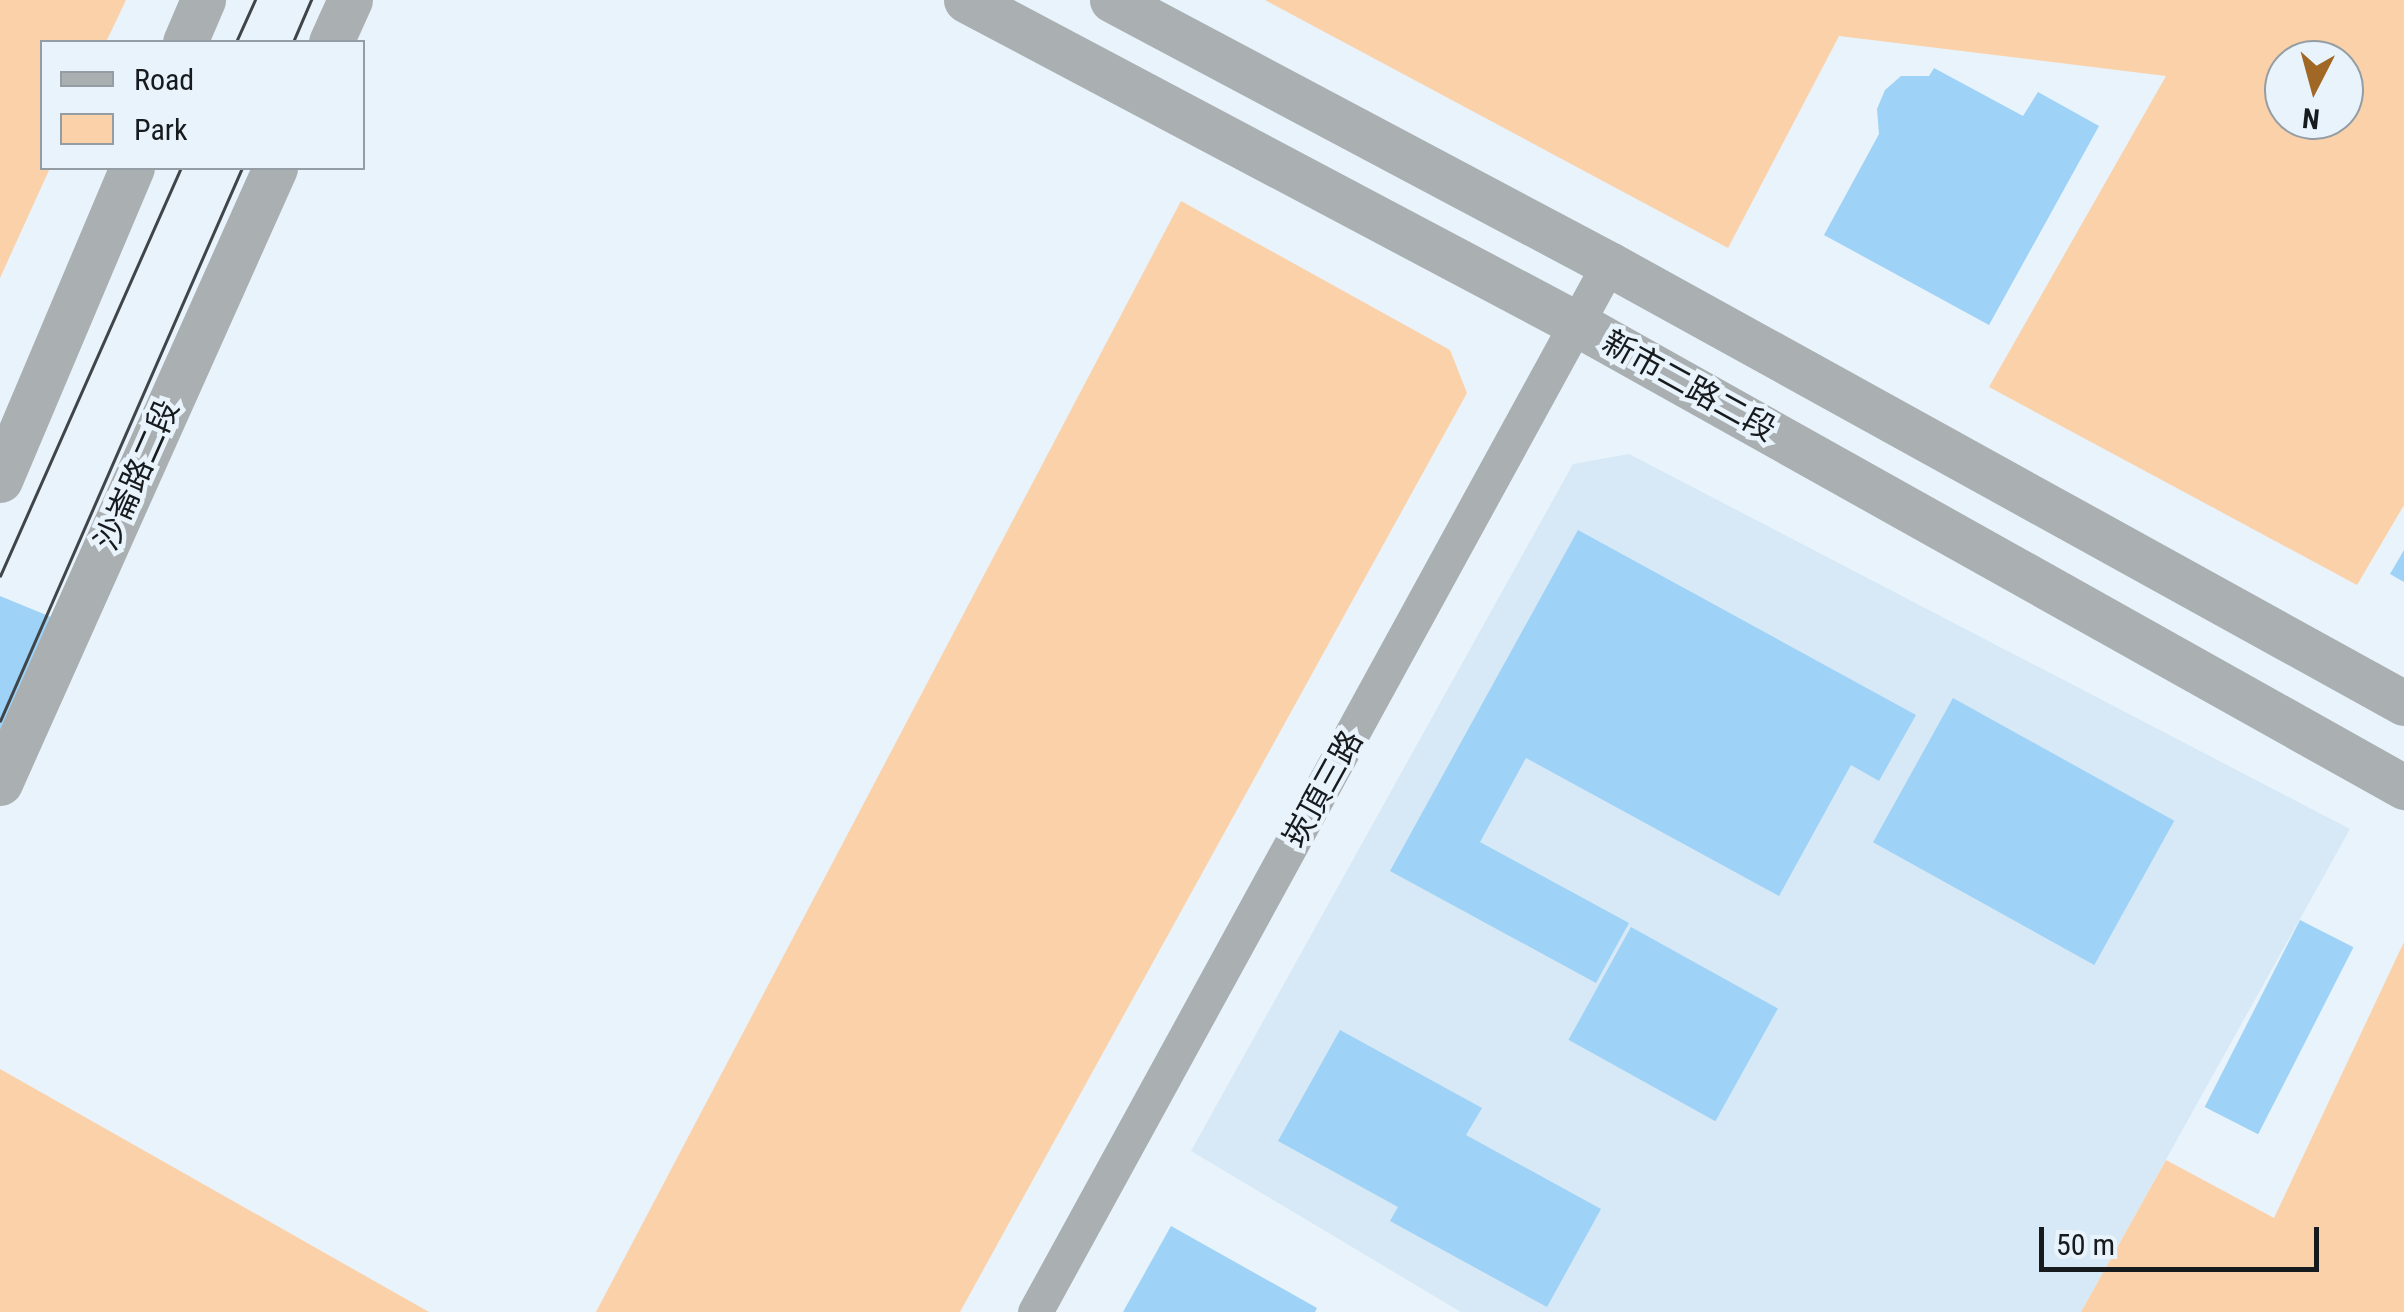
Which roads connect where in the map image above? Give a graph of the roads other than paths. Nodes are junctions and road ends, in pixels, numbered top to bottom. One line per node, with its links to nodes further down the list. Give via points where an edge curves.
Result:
1 (204, 0): 5 (street)
2 (350, 0): 6 (street)
3 (966, 0): 10 (street, 新市二路二段)
4 (1112, 0): 9 (street, 新市二路二段)
5 (187, 40)
6 (332, 40)
7 (131, 170): 11 (street)
8 (274, 170): 13 (street, 沙崙路二段)
9 (1610, 264): 10 (street, 崁頂三路); 12 (street, 新市二路二段)
10 (1579, 325): 14 (street, 新市二路二段); 15 (street, 崁頂三路)
11 (0, 480)
12 (2404, 703)
13 (0, 783)
14 (2404, 788)
15 (1035, 1312)

